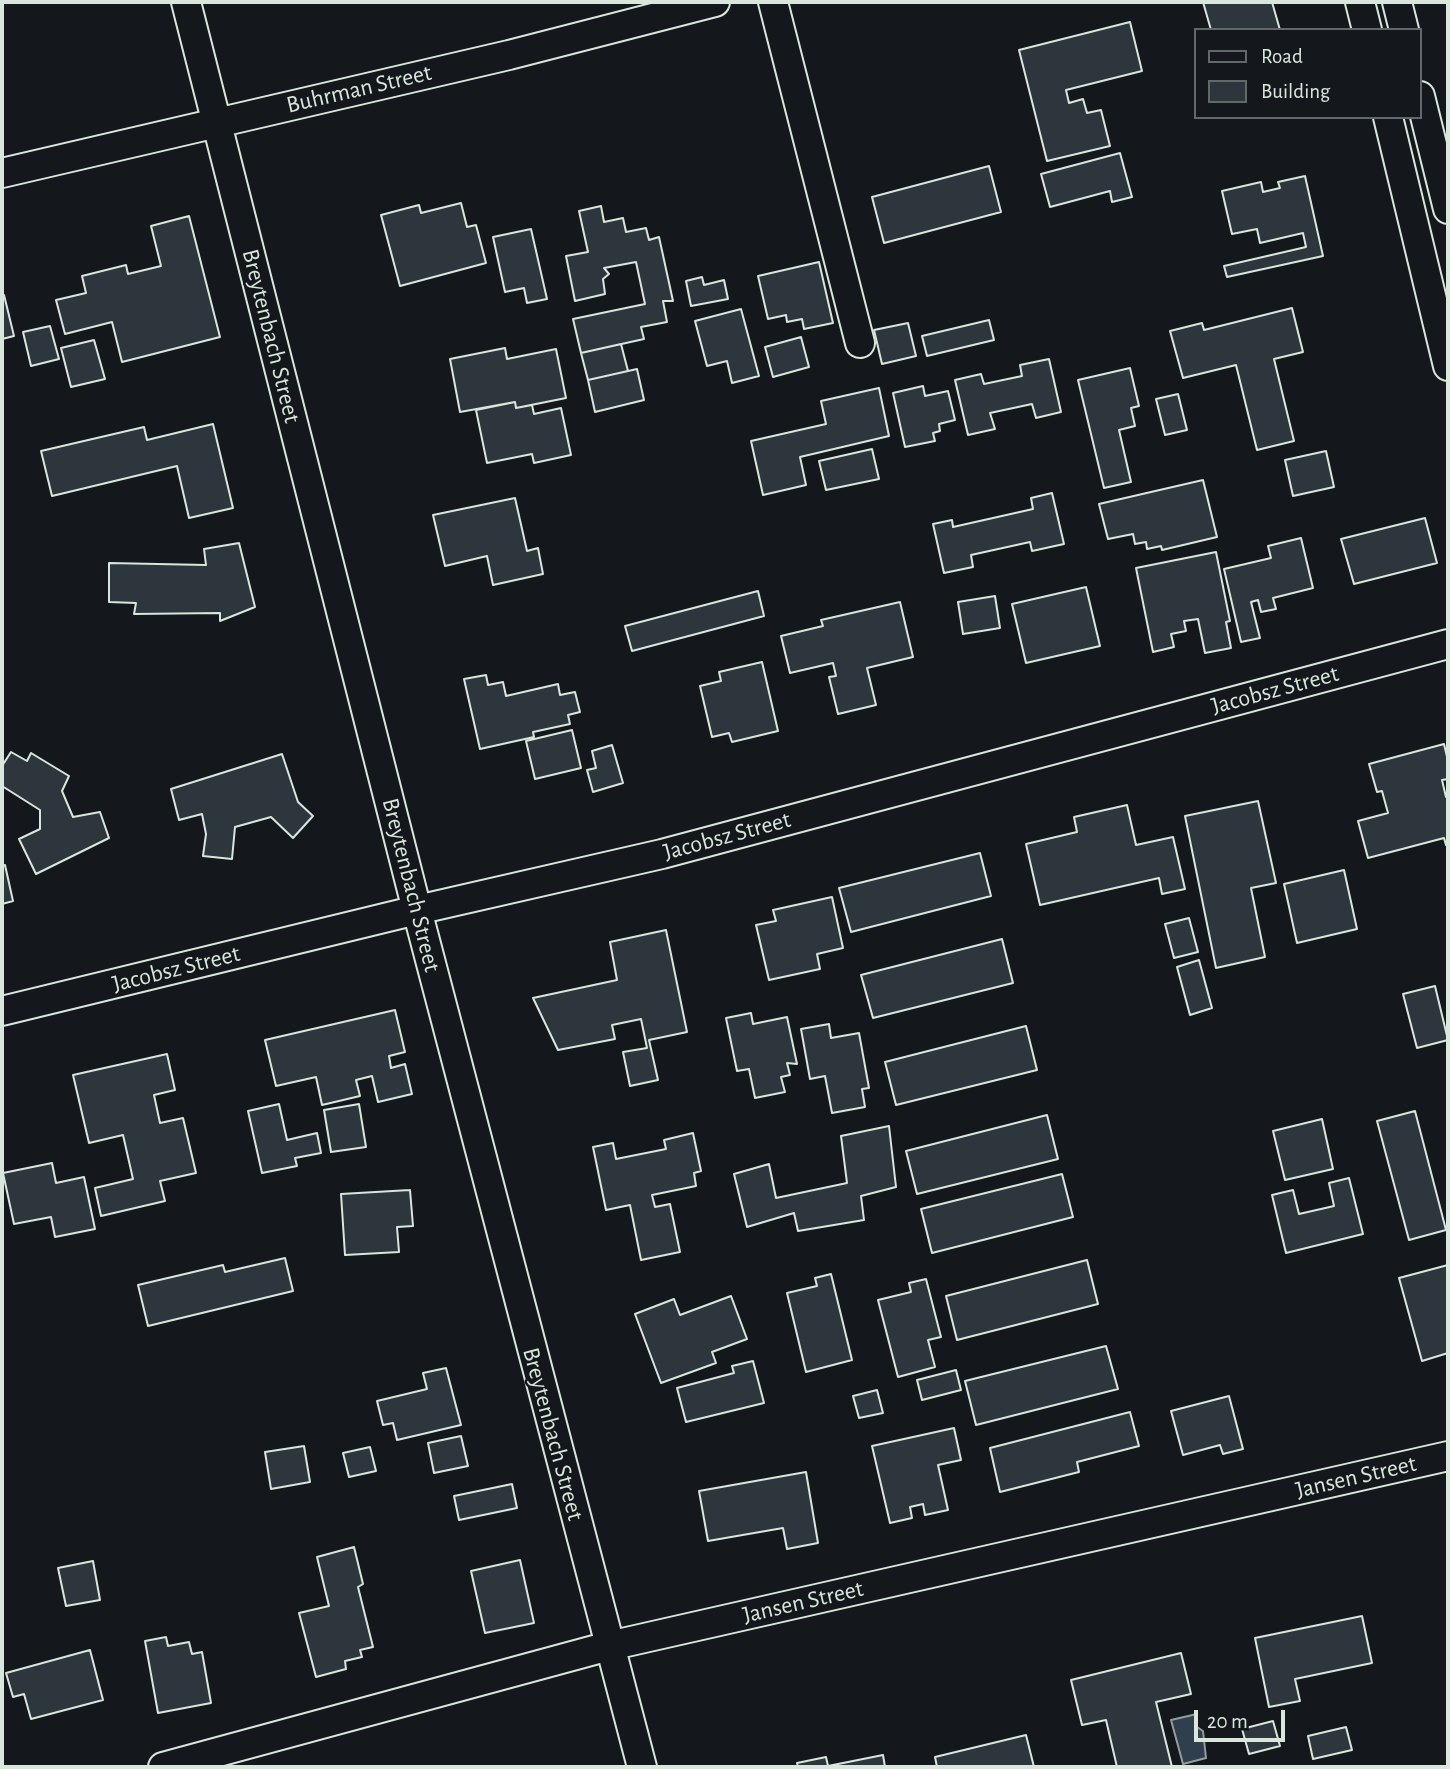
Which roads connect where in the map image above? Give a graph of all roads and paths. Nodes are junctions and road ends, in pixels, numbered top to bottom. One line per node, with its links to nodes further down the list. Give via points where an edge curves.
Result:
1 (186, 2): 10 (street, Breytenbach Street)
2 (715, 2): 10 (street, Buhrman Street, via 509,55)
3 (773, 2): 13 (street)
4 (1360, 2): 6 (street)
5 (1397, 2): 7 (street)
6 (1366, 28)
7 (1404, 28)
8 (1422, 104): 12 (street)
9 (1388, 119): 14 (street)
10 (216, 121): 11 (street, Buhrman Street); 16 (street, Breytenbach Street)
11 (2, 173)
12 (1448, 209)
13 (860, 343)
14 (1448, 366)
15 (1448, 644): 16 (street, Jacobsz Street, via 662,854)
16 (417, 910): 17 (street, Jacobsz Street); 19 (street, Breytenbach Street)
17 (2, 1011)
18 (1448, 1456): 19 (street, Jansen Street)
19 (609, 1646): 20 (street, Jansen Street); 21 (street, Breytenbach Street)
20 (163, 1767)
21 (642, 1767)

